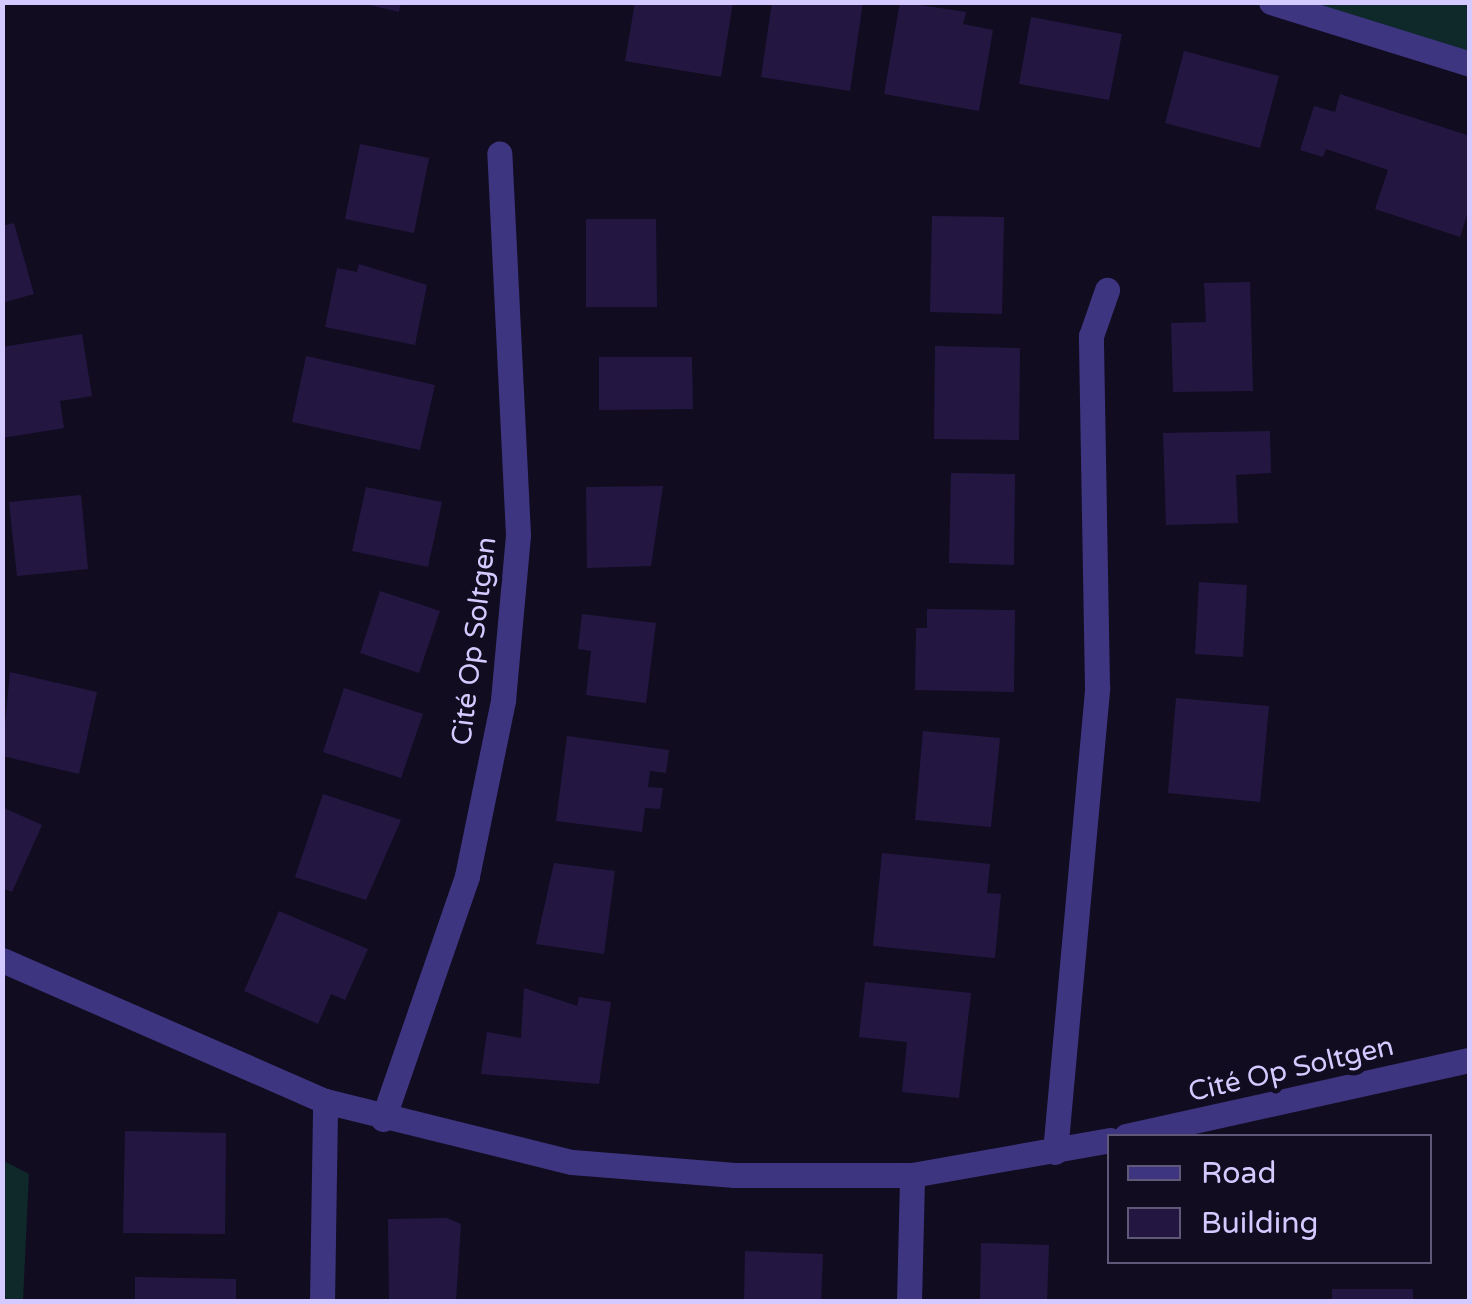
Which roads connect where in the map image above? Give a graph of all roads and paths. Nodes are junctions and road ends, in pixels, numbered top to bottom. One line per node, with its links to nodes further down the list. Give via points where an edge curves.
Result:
1 (1271, 2): 2 (street)
2 (1470, 64)
3 (499, 154): 8 (street, Cité Op Soltgen, via 518,536 503,700 467,876)
4 (1107, 290): 11 (street, via 1090,336 1097,687)
5 (2, 960): 7 (street)
6 (1470, 1060): 9 (street, Cité Op Soltgen)
7 (326, 1101): 8 (street); 13 (street)
8 (383, 1119): 12 (street, via 572,1162 734,1175)
9 (1135, 1134)
10 (1107, 1141): 11 (street)
11 (1055, 1152): 12 (street)
12 (912, 1175): 14 (street)
13 (322, 1302)
14 (909, 1302)

